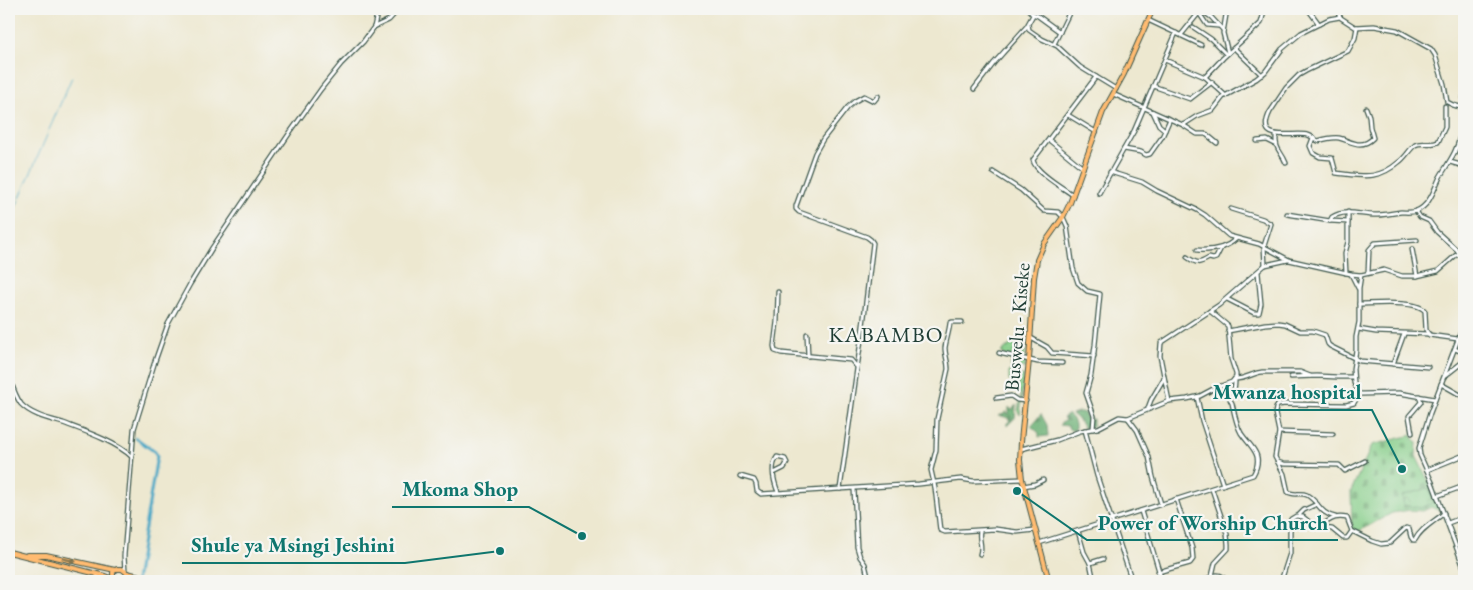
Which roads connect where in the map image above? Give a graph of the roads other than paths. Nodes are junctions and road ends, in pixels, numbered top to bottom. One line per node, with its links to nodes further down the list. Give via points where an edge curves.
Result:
1 (377, 9): 17 (street)
2 (399, 9): 17 (street, via 389,20)
3 (1028, 9): 11 (street)
4 (1071, 9): 21 (street)
5 (1153, 9): 13 (main road, Buswelu - Kiseke)
6 (1222, 9): 20 (street, via 1226,15)
7 (1270, 9): 26 (street, via 1264,12 1261,23)
8 (1308, 9): 14 (street)
9 (1339, 9): 12 (street)
10 (1201, 11): 16 (street); 16 (street, via 1207,25); 23 (street)
11 (1033, 14): 15 (street); 21 (street)
12 (1340, 17): 14 (street); 19 (street)
13 (1148, 20): 22 (street); 35 (main road, Buswelu - Kiseke)
14 (1320, 24): 29 (street, via 1301,33 1282,49)
15 (1027, 26): 24 (street); 34 (street)
16 (1218, 26): 20 (street)
17 (374, 27): 139 (street, via 319,93 190,284 168,324 155,361 136,419)
18 (1193, 27): 27 (street)
19 (1357, 27): 41 (street, via 1392,29 1429,47 1435,55 1447,102); 50 (street, via 1348,51 1306,71 1286,88 1266,121 1269,130)
20 (1223, 30): 27 (street)
21 (1060, 32): 24 (street)
22 (1176, 33): 23 (street); 28 (street)
23 (1181, 35): 25 (street)
24 (1054, 44): 30 (street, via 1080,67)
25 (1202, 45)
26 (1234, 48): 27 (street); 29 (street)
27 (1227, 54): 31 (street)
28 (1165, 60): 31 (street); 33 (street)
29 (1262, 75): 39 (street)
30 (1096, 76): 35 (street); 45 (street)
31 (1204, 76): 32 (street)
32 (1212, 82): 33 (street, via 1190,100); 39 (street)
33 (1154, 86): 42 (street)
34 (974, 88)
35 (1116, 89): 37 (main road, Buswelu - Kiseke)
36 (1464, 93): 41 (street)
37 (1113, 94): 42 (street); 49 (main road, Buswelu - Kiseke)
38 (878, 96): 114 (street, via 874,102 864,96 855,101 826,135 796,206 799,212 871,240)
39 (1226, 96): 47 (street, via 1213,110)
40 (1445, 106): 51 (street, via 1445,127 1438,142 1416,145 1398,164 1374,176 1336,173 1332,158 1312,153 1310,144)
41 (1464, 107): 57 (street, via 1461,135)
42 (1144, 108): 44 (street); 56 (street)
43 (1366, 108): 51 (street, via 1370,116 1371,140 1358,144 1338,138)
44 (1152, 111): 46 (street); 48 (street)
45 (1068, 115): 49 (street); 52 (street)
46 (1170, 119): 47 (street); 48 (street)
47 (1184, 125): 54 (street, via 1197,134 1207,134)
48 (1165, 130): 56 (street, via 1149,155)
49 (1096, 132): 60 (main road, Buswelu - Kiseke)
50 (1276, 134): 51 (street, via 1309,135); 55 (street)
51 (1313, 138)
52 (1049, 140): 60 (street); 64 (street, via 1033,162)
53 (1257, 141): 55 (street, via 1265,140)
54 (1217, 143)
55 (1276, 145): 58 (street)
56 (1124, 149): 62 (street)
57 (1450, 162): 59 (street); 66 (street, via 1432,195)
58 (1286, 163)
59 (1464, 166)
60 (1083, 168): 64 (main road, Buswelu - Kiseke)
61 (993, 172): 69 (street, via 1021,190 1044,212 1058,212)
62 (1110, 172): 63 (street); 73 (street, via 1142,182 1192,208)
63 (1099, 193)
64 (1073, 196): 69 (main road, Buswelu - Kiseke)
65 (1231, 209): 75 (street, via 1271,224)
66 (1416, 211): 67 (street, via 1372,216); 79 (street)
67 (1348, 212): 70 (street, via 1334,215); 71 (street)
68 (1287, 214): 70 (street)
69 (1063, 216): 102 (main road, Buswelu - Kiseke, via 1037,260); 108 (street, via 1068,226 1078,283 1087,291 1100,294)
70 (1330, 222): 71 (street)
71 (1348, 222): 85 (street, via 1345,253)
72 (1464, 234): 79 (street)
73 (1236, 239): 75 (street); 76 (street)
74 (1417, 240): 86 (street, via 1375,243 1369,250)
75 (1264, 246): 82 (street); 83 (street)
76 (1221, 248): 78 (street); 81 (street, via 1216,258 1201,263)
77 (1412, 249): 88 (street)
78 (1197, 250)
79 (1460, 253): 80 (street); 88 (street, via 1438,271)
80 (1464, 256)
81 (1187, 257)
82 (1289, 260): 83 (street); 85 (street)
83 (1265, 265): 84 (street)
84 (1258, 271): 91 (street); 91 (street, via 1259,313)
85 (1348, 273): 87 (street); 89 (street)
86 (1368, 273): 87 (street); 88 (street, via 1384,270 1402,276)
87 (1361, 275): 89 (street)
88 (1417, 276)
89 (1359, 288): 92 (street)
90 (778, 292): 107 (street, via 774,349 781,353)
91 (1227, 298): 93 (street)
92 (1359, 304): 96 (street); 101 (street, via 1421,307 1425,311)
93 (1210, 311): 97 (street, via 1227,325); 121 (street, via 1161,343)
94 (962, 322): 151 (street, via 950,323 946,342 948,369 937,419 936,450 931,470)
95 (1464, 324): 98 (street)
96 (1358, 329): 100 (street); 109 (street)
97 (1228, 331): 109 (street, via 1282,323 1300,331 1324,334 1330,346); 122 (street)
98 (1463, 332): 103 (street)
99 (807, 334): 107 (street)
100 (1404, 334): 101 (street); 113 (street)
101 (1429, 334): 103 (street)
102 (1031, 338): 108 (street, via 1052,352); 110 (main road, Buswelu - Kiseke)
103 (1458, 339): 104 (street)
104 (1455, 349): 106 (street); 118 (street)
105 (999, 353): 110 (street)
106 (1464, 353)
107 (808, 356): 114 (street, via 851,360)
108 (1094, 356): 134 (street, via 1086,393 1094,416)
109 (1354, 358): 113 (street, via 1362,362); 120 (street)
110 (1029, 360): 112 (street); 130 (main road, Buswelu - Kiseke)
111 (1464, 361): 118 (street)
112 (1062, 363)
113 (1393, 364): 115 (street)
114 (857, 367): 156 (street)
115 (1428, 367)
116 (9, 376): 141 (street, via 20,402 31,412)
117 (1310, 376): 119 (street); 120 (street); 122 (street, via 1297,372 1259,372)
118 (1445, 376): 123 (street)
119 (1291, 377)
120 (1353, 377): 124 (street)
121 (1164, 378): 131 (street); 132 (street)
122 (1235, 379): 126 (street); 152 (street, via 1234,392 1229,399 1241,432 1255,450 1256,468 1253,475)
123 (1441, 384): 127 (street); 129 (street)
124 (1359, 394): 125 (street); 136 (street, via 1354,403 1346,405 1278,404 1275,413)
125 (1419, 396): 129 (street); 137 (street, via 1421,402 1409,416)
126 (1197, 397): 131 (street); 152 (street)
127 (1464, 397)
128 (996, 398): 130 (street, via 1011,396)
129 (1436, 399): 146 (street, via 1419,448)
130 (1026, 401): 140 (main road, Buswelu - Kiseke)
131 (1169, 401): 132 (street)
132 (1148, 409): 133 (street)
133 (1128, 418): 134 (street, via 1119,417); 161 (street, via 1149,457)
134 (1093, 429): 135 (street)
135 (1085, 430): 140 (street); 168 (street)
136 (1279, 432): 138 (street); 144 (street)
137 (1412, 433)
138 (1332, 434)
139 (133, 448): 141 (street); 143 (street)
140 (1021, 449): 149 (main road, Buswelu - Kiseke)
141 (125, 450): 143 (street)
142 (1464, 455): 146 (street)
143 (132, 457): 181 (street)
144 (1277, 461): 145 (street, via 1284,464 1339,465 1345,471); 162 (street, via 1288,492 1305,494)
145 (1365, 461)
146 (1427, 470): 159 (street)
147 (774, 473): 147 (street, via 775,459 785,459 784,468); 158 (street)
148 (740, 476): 158 (street, via 754,480 759,493)
149 (1022, 479): 151 (street); 153 (main road, Buswelu - Kiseke)
150 (1043, 480): 153 (street)
151 (934, 483): 155 (street); 172 (street, via 941,532)
152 (1223, 485): 157 (street)
153 (1023, 486): 171 (main road, Buswelu - Kiseke)
154 (1464, 486): 159 (street)
155 (854, 488): 156 (street); 194 (street, via 856,547)
156 (840, 489): 158 (street)
157 (1212, 489): 160 (street); 189 (street, via 1227,534 1228,549 1215,563)
158 (778, 492)
159 (1438, 496): 164 (street)
160 (1176, 500): 161 (street); 187 (street, via 1193,559 1190,563)
161 (1161, 504): 163 (street)
162 (1318, 504): 165 (street); 166 (street, via 1325,514)
163 (1141, 510): 168 (street); 187 (street)
164 (1444, 513): 169 (street); 174 (street, via 1414,541 1407,528 1388,544 1372,541)
165 (1299, 515): 170 (street, via 1314,526); 201 (street, via 1291,519 1290,553)
166 (1335, 517): 170 (street); 174 (street, via 1347,518)
167 (1464, 517): 169 (street)
168 (1112, 520): 173 (street); 197 (street)
169 (1448, 523): 178 (street)
170 (1321, 525): 174 (street, via 1343,538)
171 (1035, 530): 172 (street); 175 (main road, Buswelu - Kiseke)
172 (980, 531): 179 (street)
173 (1078, 531): 175 (street); 183 (street)
174 (1352, 531)
175 (1039, 543): 195 (main road, Buswelu - Kiseke)
176 (1464, 549): 178 (street)
177 (9, 552): 180 (main road)
178 (1458, 552): 184 (street)
179 (980, 554)
180 (22, 555): 185 (main road, one-way to 185, via 46,555); 188 (main road)
181 (124, 556): 185 (street); 186 (street)
182 (1103, 559): 183 (street)
183 (1090, 563): 196 (street)
184 (1464, 568)
185 (116, 570): 186 (main road); 190 (main road, via 112,574)
186 (126, 572): 192 (main road); 193 (main road)
187 (1158, 572): 198 (street)
188 (96, 573): 190 (main road); 191 (street)
189 (1212, 576): 199 (street); 200 (street, via 1220,575)
190 (113, 580)
191 (100, 581)
192 (126, 581)
193 (162, 581)
194 (869, 581)
195 (1049, 581)
196 (1094, 581)
197 (1132, 581)
198 (1162, 581)
199 (1203, 581)
200 (1225, 581)
201 (1280, 581)

